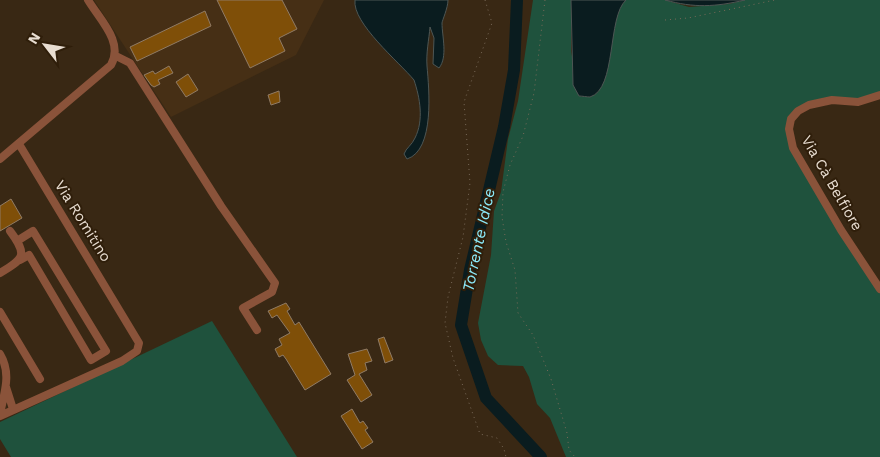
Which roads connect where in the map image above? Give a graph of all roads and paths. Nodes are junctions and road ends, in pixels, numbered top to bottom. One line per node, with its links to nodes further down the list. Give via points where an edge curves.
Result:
1 (88, 0): 6 (street, via 116,44)
2 (485, 0): 22 (path, via 492,23 464,102 470,183 463,237 445,323 480,434 496,438)
3 (545, 0): 23 (path, via 534,93 503,192 502,217 515,270 518,313 533,334 551,380 569,450)
4 (775, 0): 5 (path)
5 (665, 20)
6 (116, 56): 8 (street, via 111,65); 16 (street, via 130,63 221,206 276,283 272,292 242,308)
7 (880, 94): 14 (street, Via Cà Belfiore, via 858,102 832,100 809,105 791,119 789,128 793,148)
8 (19, 144): 9 (street); 20 (street, Via Romitino, via 140,343 137,351 122,361)
9 (0, 159)
10 (10, 231): 11 (street)
11 (17, 241): 12 (street, via 22,254); 12 (street, via 33,231 106,351 91,360 29,255)
12 (20, 260): 13 (street)
13 (0, 272)
14 (880, 289)
15 (0, 312): 18 (street)
16 (257, 330)
17 (0, 354): 19 (street, via 6,368)
18 (40, 379)
19 (6, 387): 20 (street); 21 (street)
20 (13, 409): 21 (street, Via Romitino)
21 (0, 415)
22 (506, 457)
23 (575, 457)

